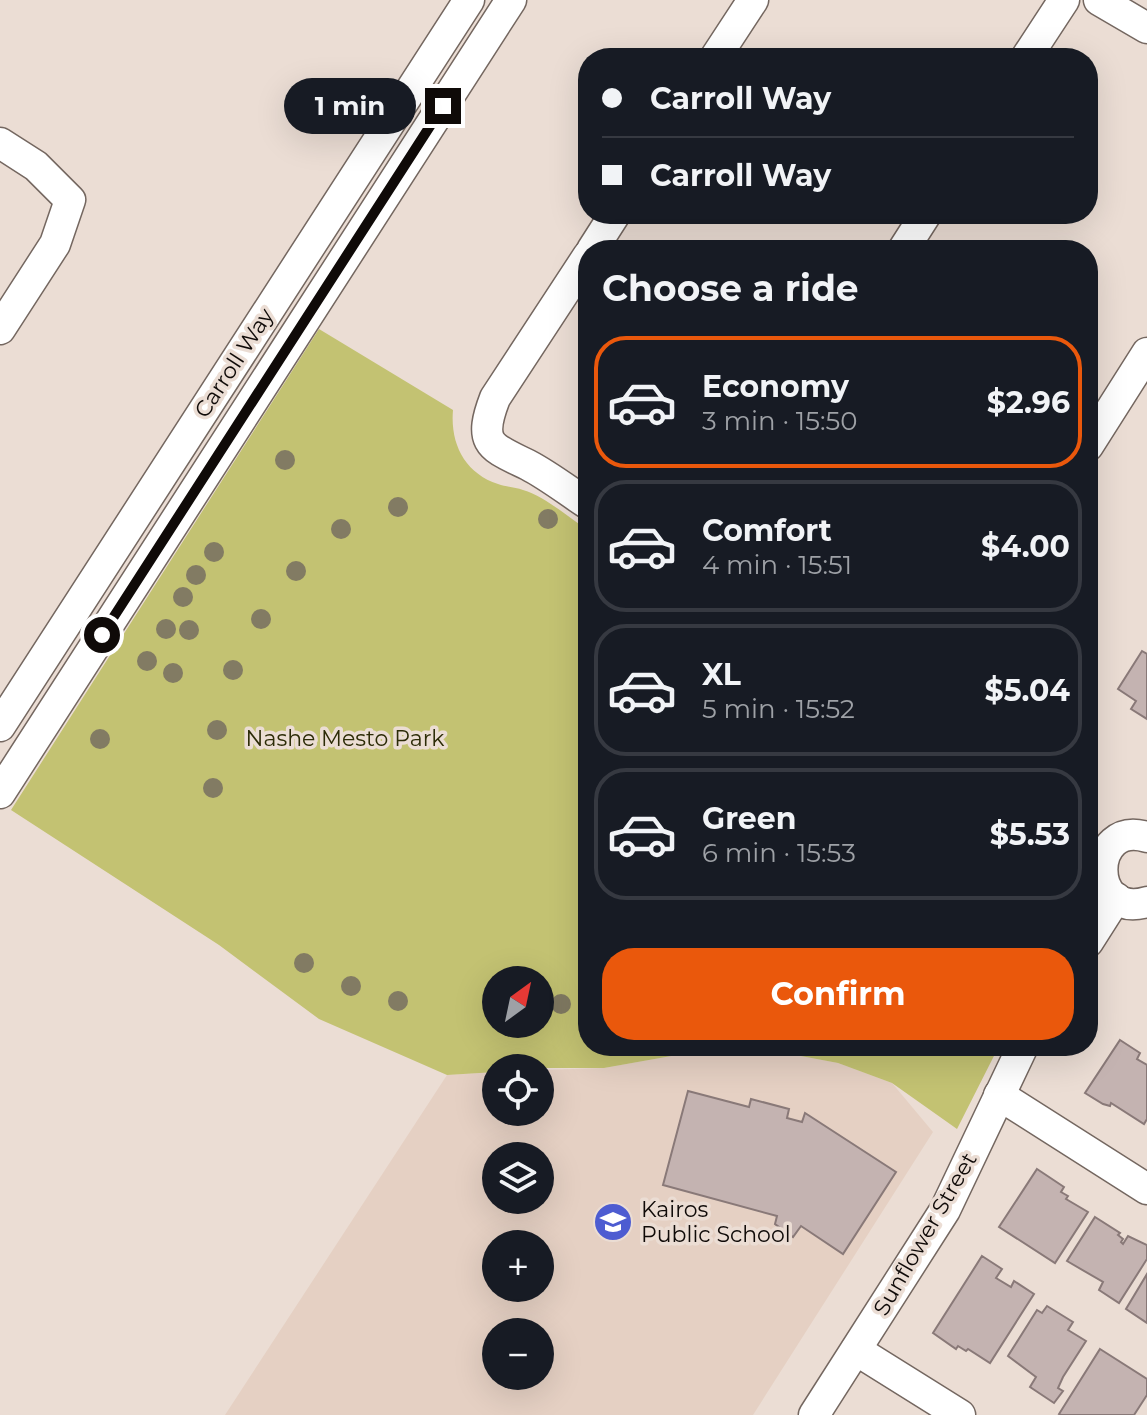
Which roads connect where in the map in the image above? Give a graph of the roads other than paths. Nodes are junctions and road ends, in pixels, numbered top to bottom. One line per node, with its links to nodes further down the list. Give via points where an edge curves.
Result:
1 (469, 0): 15 (street, Carroll Way)
2 (511, 0): 16 (street, Carroll Way)
3 (753, 0): 7 (street)
4 (1064, 0): 8 (street)
5 (1099, 0): 6 (street)
6 (1147, 28)
7 (722, 48)
8 (1033, 48)
9 (0, 143): 11 (street, via 36,166 70,200 55,244)
10 (578, 271): 14 (street, via 488,416 495,449)
11 (0, 329)
12 (1147, 353): 13 (street)
13 (1098, 430)
14 (578, 497)
15 (0, 726)
16 (0, 793)
17 (1147, 837): 18 (street, via 1130,835)
18 (1098, 845): 19 (street, via 1101,876)
19 (1116, 898): 20 (street, via 1131,904); 21 (street)
20 (1147, 902)
21 (1098, 926)
22 (1018, 1056): 23 (street, Sunflower Street)
23 (999, 1095): 24 (street); 25 (street, Sunflower Street, via 945,1210)
24 (1147, 1189)
25 (856, 1350): 26 (street, Sunflower Street); 27 (street)
26 (814, 1415)
27 (960, 1415)

